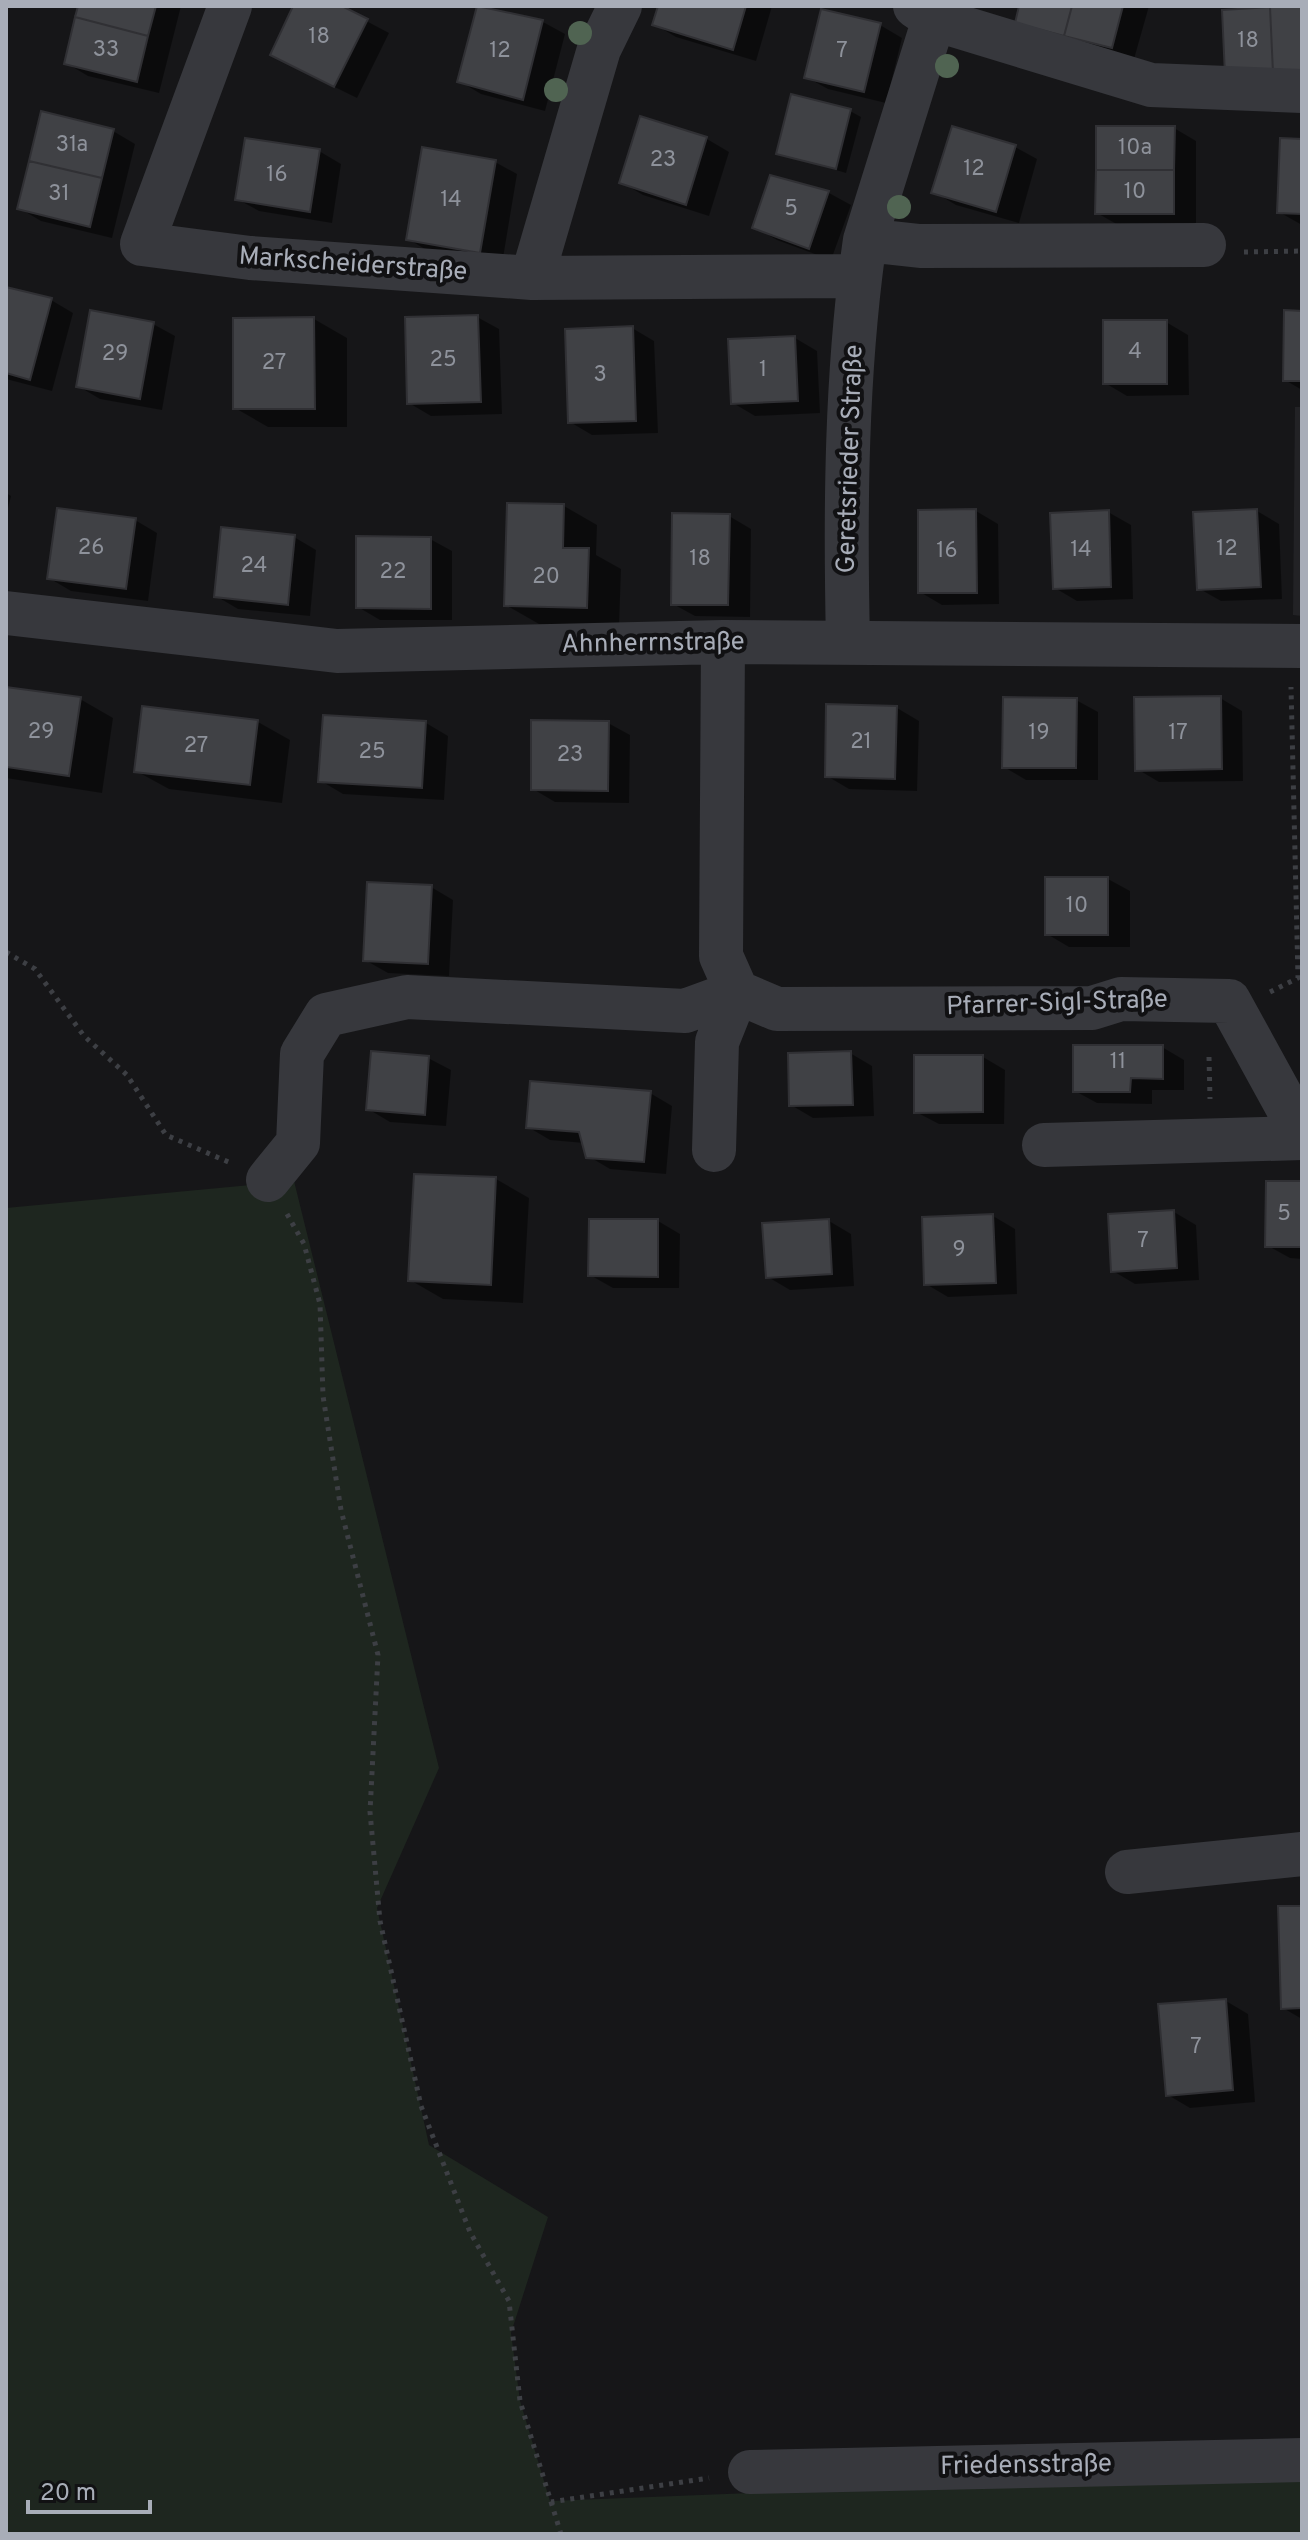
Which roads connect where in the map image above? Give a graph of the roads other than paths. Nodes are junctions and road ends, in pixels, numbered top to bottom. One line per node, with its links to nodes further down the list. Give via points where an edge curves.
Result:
1 (230, 6): 7 (street, Markscheiderstraße, via 142,244 250,258)
2 (620, 6): 7 (street, via 599,49)
3 (924, 13): 4 (street, Geretsrieder Straße, via 1151,85); 6 (street, Geretsrieder Straße)
4 (1302, 91)
5 (1204, 245): 6 (street, via 920,246)
6 (863, 258): 7 (street); 10 (street, Geretsrieder Straße, via 851,388)
7 (532, 278)
8 (6, 613): 9 (street, Ahnherrnstraße, via 337,651)
9 (723, 642): 10 (street, Ahnherrnstraße); 12 (street, via 721,956)
10 (848, 642): 11 (street, Ahnherrnstraße)
11 (1296, 646)
12 (737, 992): 13 (street, Pfarrer-Sigl-Straße, via 777,1009 1092,1008 1121,999 1221,1005); 15 (street, via 717,1042); 16 (street, via 685,1011 407,997 326,1015 302,1054 298,1143)
13 (1302, 1136): 14 (street)
14 (1044, 1145)
15 (714, 1150)
16 (268, 1180)
17 (1302, 1854): 18 (street)
18 (1127, 1872)
19 (1302, 2460): 20 (street, Friedensstraße)
20 (750, 2472)

